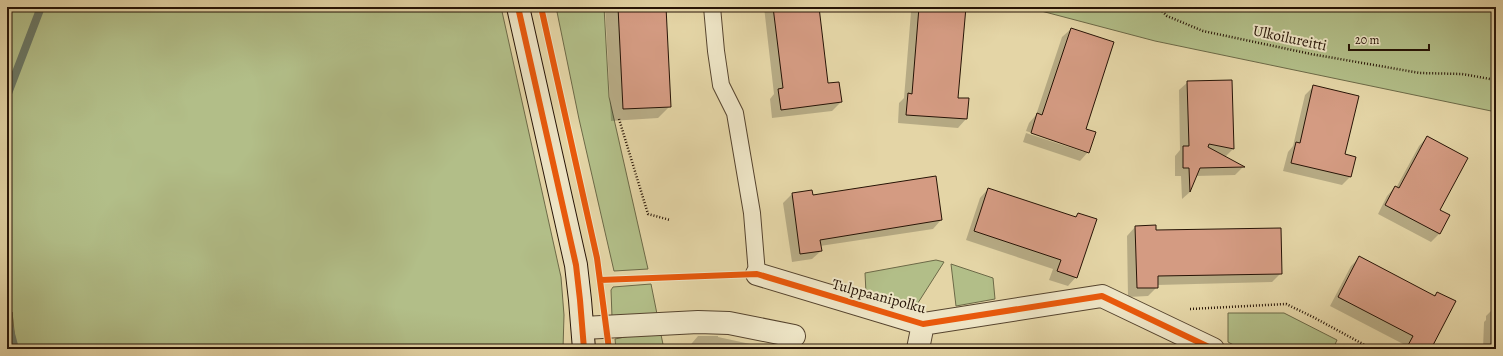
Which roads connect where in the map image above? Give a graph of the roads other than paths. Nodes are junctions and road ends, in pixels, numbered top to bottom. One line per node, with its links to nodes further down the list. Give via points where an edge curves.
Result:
1 (518, 7): 5 (street, via 576,265)
2 (712, 7): 3 (lane, via 721,85 735,113 752,213)
3 (757, 274): 4 (street, Tulppaanipolku)
4 (923, 324): 8 (street); 9 (street, Tulppaanipolku, via 1102,296)
5 (583, 328): 6 (street, via 698,322 729,323); 7 (street)
6 (794, 336)
7 (584, 349)
8 (918, 349)
9 (1213, 349)

